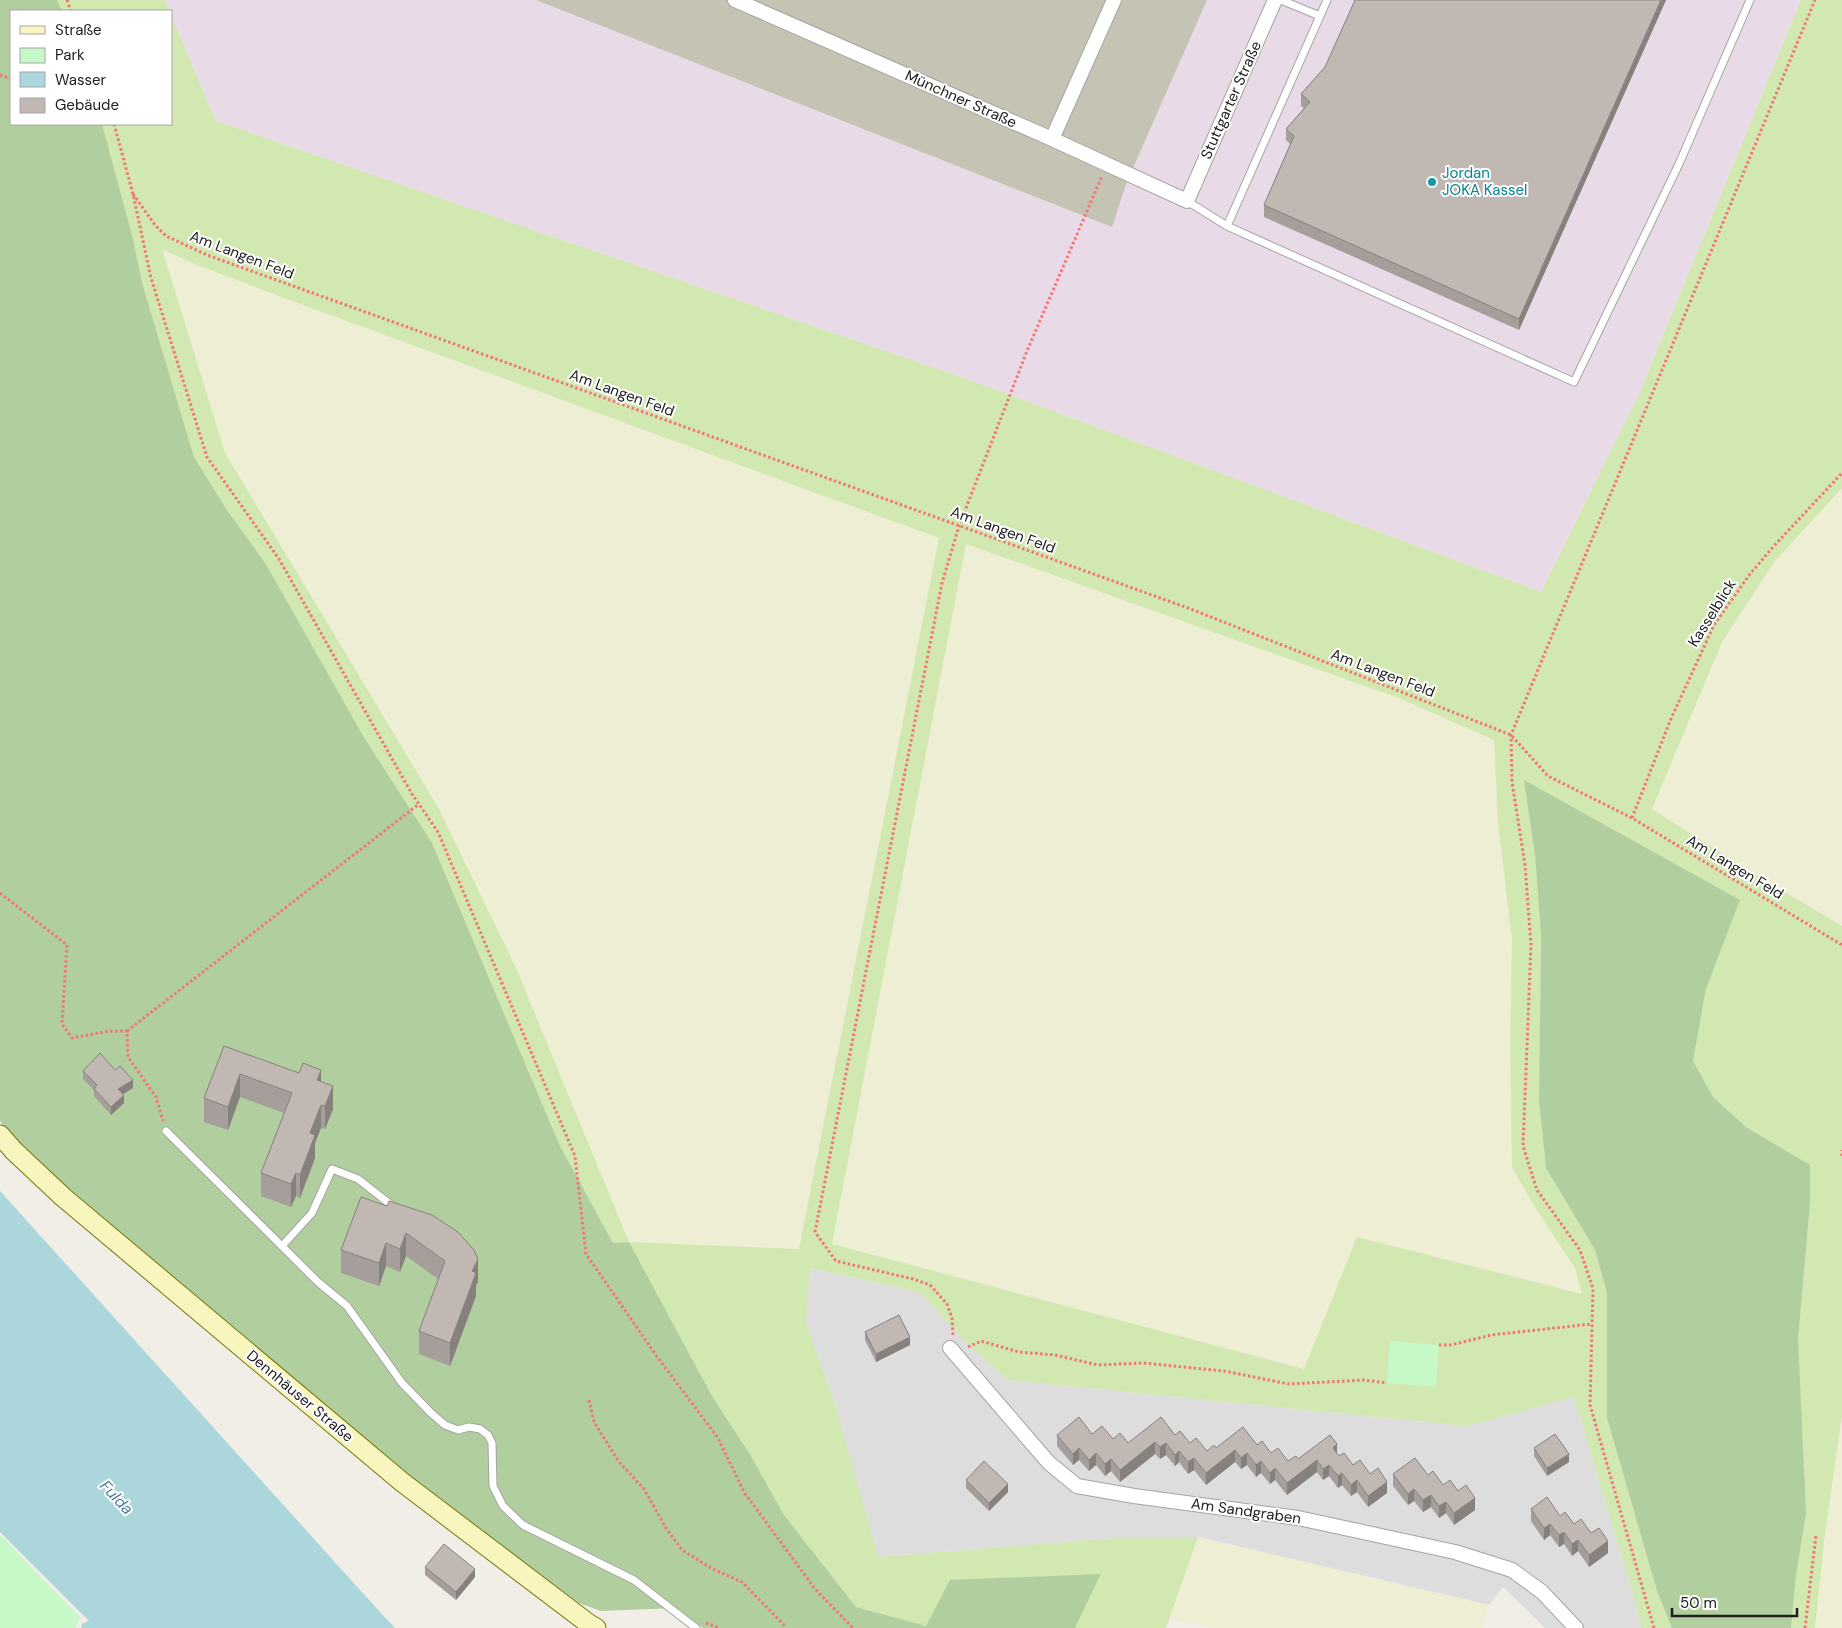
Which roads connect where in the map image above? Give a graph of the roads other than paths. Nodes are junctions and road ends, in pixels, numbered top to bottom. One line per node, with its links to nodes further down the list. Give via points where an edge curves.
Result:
1 (735, 0): 8 (street, Münchner Straße)
2 (1114, 0): 8 (street)
3 (1275, 0): 9 (street, Stuttgarter Straße)
4 (1281, 0): 7 (lane)
5 (1327, 0): 7 (lane)
6 (1750, 0): 10 (lane, via 1679,164 1574,382)
7 (1320, 16): 10 (lane)
8 (1052, 139): 9 (street, Münchner Straße)
9 (1187, 201): 10 (lane)
10 (1227, 226)
11 (166, 1130): 14 (lane)
12 (0, 1135): 16 (street, Dennhäuser Straße, via 63,1197 402,1482)
13 (402, 1213): 14 (lane, via 358,1179 332,1169 312,1212)
14 (282, 1246): 17 (lane, via 347,1306 402,1383 431,1413 445,1425 458,1430 480,1429 488,1435 492,1443 493,1486 503,1506 522,1525 634,1580)
15 (952, 1351): 18 (street, Am Sandgraben, via 1049,1463 1077,1486 1298,1518 1455,1552 1512,1570 1542,1592)
16 (596, 1628)
17 (696, 1628)
18 (1576, 1628)

